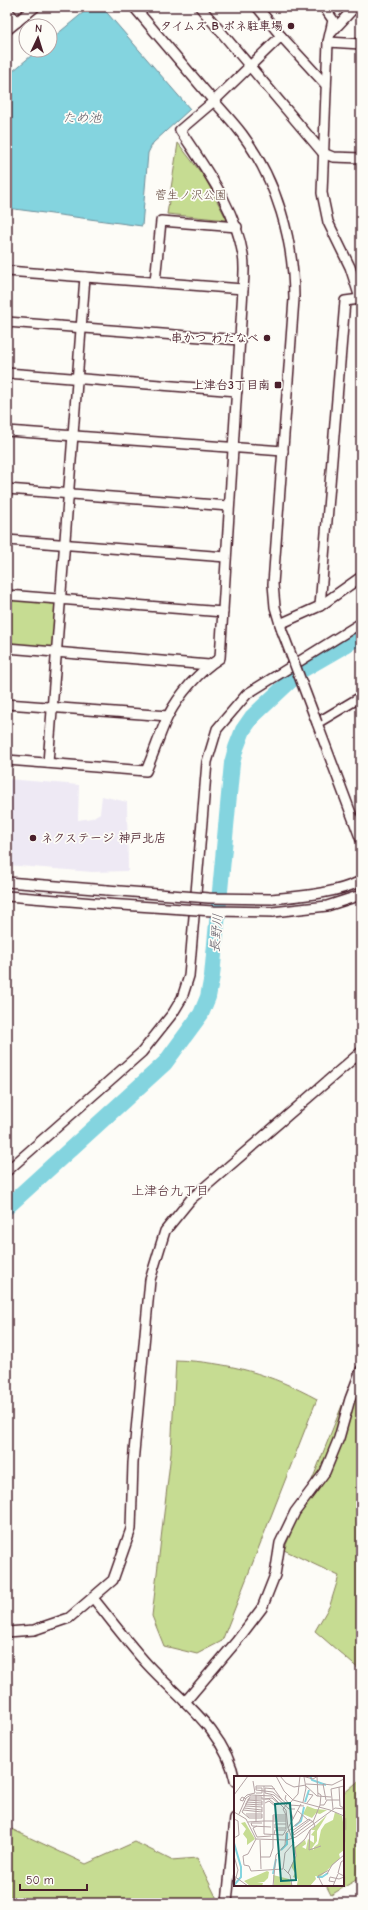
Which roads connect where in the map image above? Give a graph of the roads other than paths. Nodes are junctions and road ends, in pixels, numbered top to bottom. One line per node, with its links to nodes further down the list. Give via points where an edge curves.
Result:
1 (35, 7): 8 (street)
2 (134, 7): 15 (street)
3 (200, 7): 13 (street)
4 (257, 7): 10 (street)
5 (324, 7): 11 (street, via 333,20)
6 (355, 7): 11 (street)
7 (7, 10): 8 (street)
8 (17, 22): 9 (street)
9 (7, 30)
10 (281, 36): 13 (street); 14 (street)
11 (328, 39): 12 (street); 14 (street)
12 (361, 44)
13 (250, 67): 15 (street); 16 (street)
14 (326, 85): 16 (street)
15 (214, 101): 18 (street, via 180,130 226,202); 33 (street, via 259,160 280,206 288,237 294,268 294,298)
16 (323, 153): 17 (street, via 333,157); 23 (street, via 322,193 328,222 350,267)
17 (361, 158)
18 (237, 227): 21 (street, via 161,221); 22 (street, via 244,257)
19 (7, 271): 20 (street)
20 (86, 277): 21 (street); 25 (street)
21 (155, 282): 22 (street)
22 (243, 289): 26 (street)
23 (361, 300): 43 (street, via 345,301)
24 (7, 322): 25 (street)
25 (82, 328): 26 (street); 28 (street)
26 (240, 340): 29 (street)
27 (7, 373): 28 (street)
28 (78, 378): 29 (street); 31 (street)
29 (237, 391): 32 (street)
30 (7, 431): 31 (street)
31 (73, 436): 32 (street); 35 (street)
32 (233, 448): 33 (street); 36 (street)
33 (283, 451): 46 (street, via 273,584 275,607)
34 (7, 489): 35 (street)
35 (69, 494): 36 (street); 38 (street)
36 (229, 506): 39 (street)
37 (7, 540): 38 (street)
38 (65, 545): 39 (street); 42 (street)
39 (226, 557): 44 (street)
40 (361, 577): 43 (street)
41 (7, 595): 42 (street)
42 (61, 599): 44 (street); 48 (street)
43 (320, 606): 46 (street)
44 (222, 612): 49 (street, via 220,658)
45 (361, 623): 63 (street, via 247,694 217,729 207,762 189,976 182,998 173,1014 142,1052)
46 (281, 628): 54 (street, bridge)
47 (7, 648): 48 (street)
48 (57, 653): 49 (street); 52 (street)
49 (209, 665): 53 (street)
50 (360, 699): 54 (street)
51 (7, 704): 52 (street)
52 (53, 708): 53 (street); 56 (street)
53 (168, 716): 56 (street, via 146,771)
54 (317, 723): 57 (street)
55 (7, 760): 56 (street)
56 (48, 763)
57 (361, 840)
58 (361, 881): 59 (street, bridge, via 325,892 272,899 209,898)
59 (7, 882)
60 (361, 895): 61 (street, bridge, via 327,906 272,912 213,911)
61 (7, 896)
62 (361, 1052): 65 (street, via 191,1199 165,1231 150,1280 133,1464 131,1529 113,1580)
63 (7, 1171)
64 (361, 1370): 67 (street, via 325,1472 295,1512 280,1543 275,1574 262,1608)
65 (93, 1598): 66 (street, via 69,1618 34,1630); 67 (street, via 147,1664)
66 (7, 1632)
67 (185, 1702): 68 (street, via 208,1727 221,1747)
68 (234, 1776)
69 (234, 1829): 70 (street)
70 (227, 1903)

